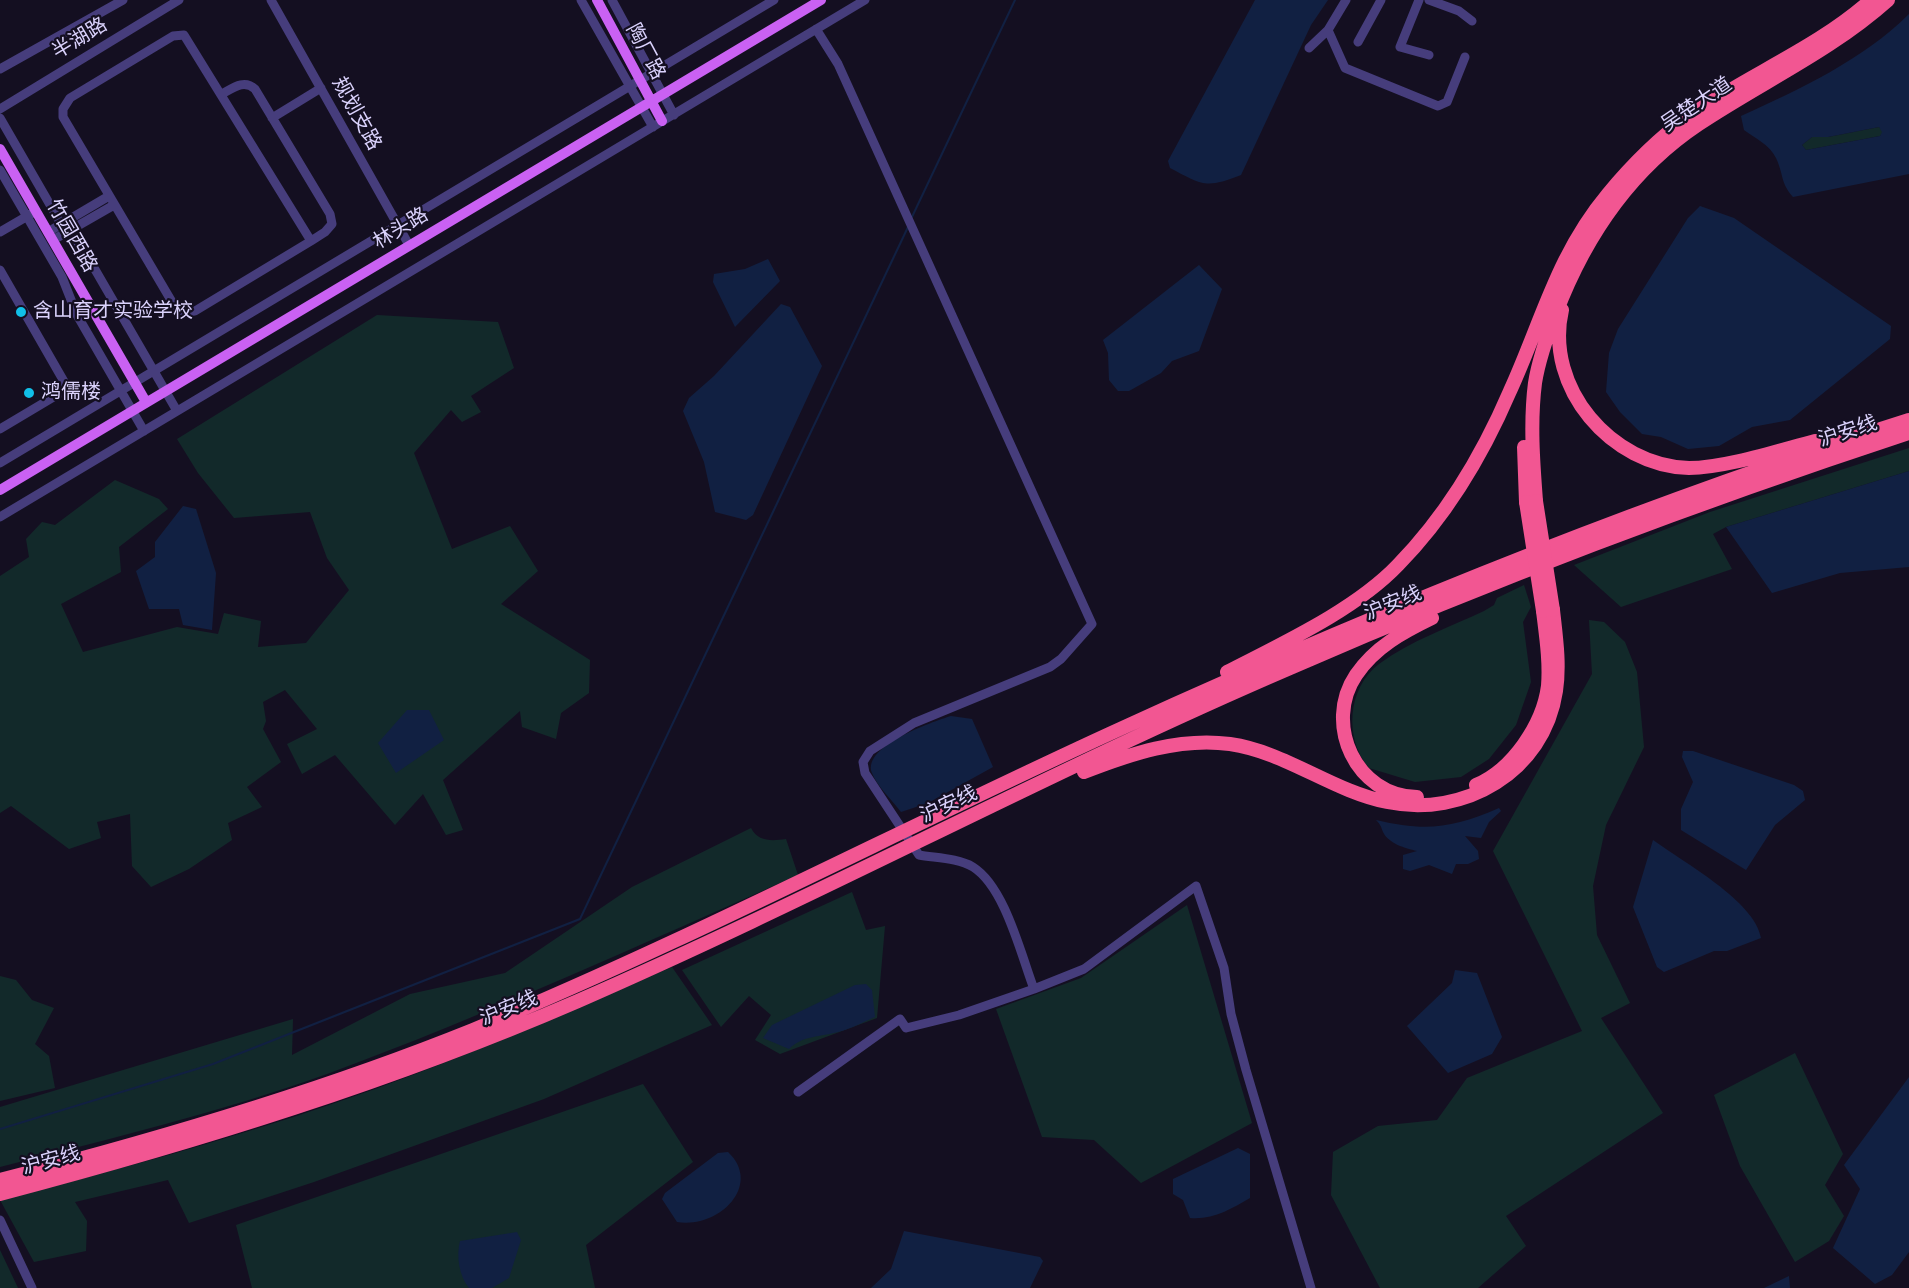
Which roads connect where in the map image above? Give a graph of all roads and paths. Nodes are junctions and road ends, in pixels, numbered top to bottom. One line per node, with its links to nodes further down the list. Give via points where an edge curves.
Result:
1 (123, 0): 23 (street)
2 (179, 0): 32 (street, 半湖路)
3 (271, 0): 27 (street, 规划支路)
4 (581, 0): 26 (street)
5 (597, 0): 25 (main road, 陶厂路)
6 (612, 0): 24 (street)
7 (774, 0): 24 (street)
8 (821, 0): 29 (main road, 林头路)
9 (865, 0): 17 (street)
10 (1346, 0): 18 (street)
11 (1381, 0): 19 (street)
12 (1419, 0): 21 (street, via 1401,47)
13 (1429, 0): 16 (street, via 1459,11)
14 (1871, 0): 48 (highway, 吴楚大道, via 1832,30 1689,117 1654,145 1586,221 1569,249)
15 (1888, 0): 48 (highway, 吴楚大道, via 1839,39 1724,108 1661,154 1617,200)
16 (1472, 21)
17 (816, 29): 33 (street); 67 (street, via 838,64 1092,624 1050,667 914,723 870,752 863,762 865,773)
18 (1328, 30): 20 (street); 22 (street, via 1345,68 1438,106 1447,102)
19 (1358, 42)
20 (1309, 48)
21 (1429, 55)
22 (1465, 57)
23 (0, 69)
24 (651, 74): 25 (street); 29 (street)
25 (640, 80): 26 (street); 30 (main road, 陶厂路)
26 (628, 87): 31 (street); 41 (street)
27 (321, 88): 35 (street); 41 (street, 规划支路)
28 (222, 94): 35 (street, via 241,84 250,85); 39 (street, via 189,39 179,34 70,98 63,109 65,122); 45 (street)
29 (662, 94): 30 (main road, 林头路); 33 (street)
30 (651, 100): 31 (main road, 林头路); 36 (main road, 陶厂路)
31 (640, 107): 36 (street); 46 (main road, 林头路)
32 (0, 109)
33 (674, 115): 36 (street)
34 (0, 118): 42 (street)
35 (272, 118): 45 (street, via 331,219 330,229)
36 (657, 124): 55 (street)
37 (0, 149): 40 (main road, 竹园西路)
38 (0, 170): 51 (street)
39 (111, 201): 42 (street); 45 (street, via 175,307 185,313)
40 (36, 211): 43 (street); 44 (main road, 竹园西路)
41 (398, 225): 46 (street, 规划支路); 49 (street)
42 (64, 228): 44 (street); 49 (street, via 93,266)
43 (0, 232)
44 (50, 236): 50 (main road, 竹园西路)
45 (310, 241)
46 (409, 245): 52 (main road, 林头路)
47 (0, 270): 57 (street, via 66,385 62,392)
48 (1561, 283): 56 (highway, via 1561,353 1571,388 1588,418 1616,444 1649,461 1690,468 1744,459); 64 (highway, bridge, via 1535,383 1531,502); 65 (highway, via 1484,448 1443,511 1398,566 1349,604 1297,636)
49 (154, 371): 50 (street); 52 (street)
50 (135, 382): 51 (street); 53 (main road, 竹园西路)
51 (121, 391): 54 (street); 60 (street)
52 (165, 391): 53 (main road, 林头路); 55 (street)
53 (146, 402): 54 (main road, 林头路)
54 (132, 411): 58 (street); 61 (main road, 林头路)
55 (177, 411): 58 (street)
56 (1909, 418): 65 (highway, 沪安线, via 1616,520 1479,573)
57 (0, 429)
58 (144, 431): 62 (street)
59 (1909, 433): 63 (highway, 沪安线, via 1739,489)
60 (0, 463)
61 (0, 490)
62 (0, 517)
63 (1522, 572): 64 (highway, via 1396,636 1355,676 1345,700 1342,724 1348,750 1368,779 1409,797 1430,797 1458,793 1481,783 1503,766 1525,742 1548,687); 66 (highway, 沪安线, via 1287,669)
64 (1548, 610): 66 (highway, via 1558,657 1556,692 1546,725 1531,752 1511,773 1486,790 1461,800 1434,806 1385,802 1276,755 1229,744 1185,743 1103,765)
65 (1119, 730): 67 (highway, 沪安线)
66 (951, 825): 67 (highway, 沪安线)
67 (908, 838): 68 (street, via 919,855 965,863 983,876 1003,907); 70 (highway, 沪安线, via 417,1051 263,1106); 71 (highway, 沪安线, via 672,959 473,1044 270,1117)
68 (1034, 989): 69 (street, via 906,1029 900,1019); 74 (street, via 1084,969 1196,886 1224,968 1246,1070)
69 (798, 1092)
70 (0, 1180)
71 (0, 1194)
72 (0, 1220): 73 (street)
73 (32, 1288)
74 (1311, 1288)

